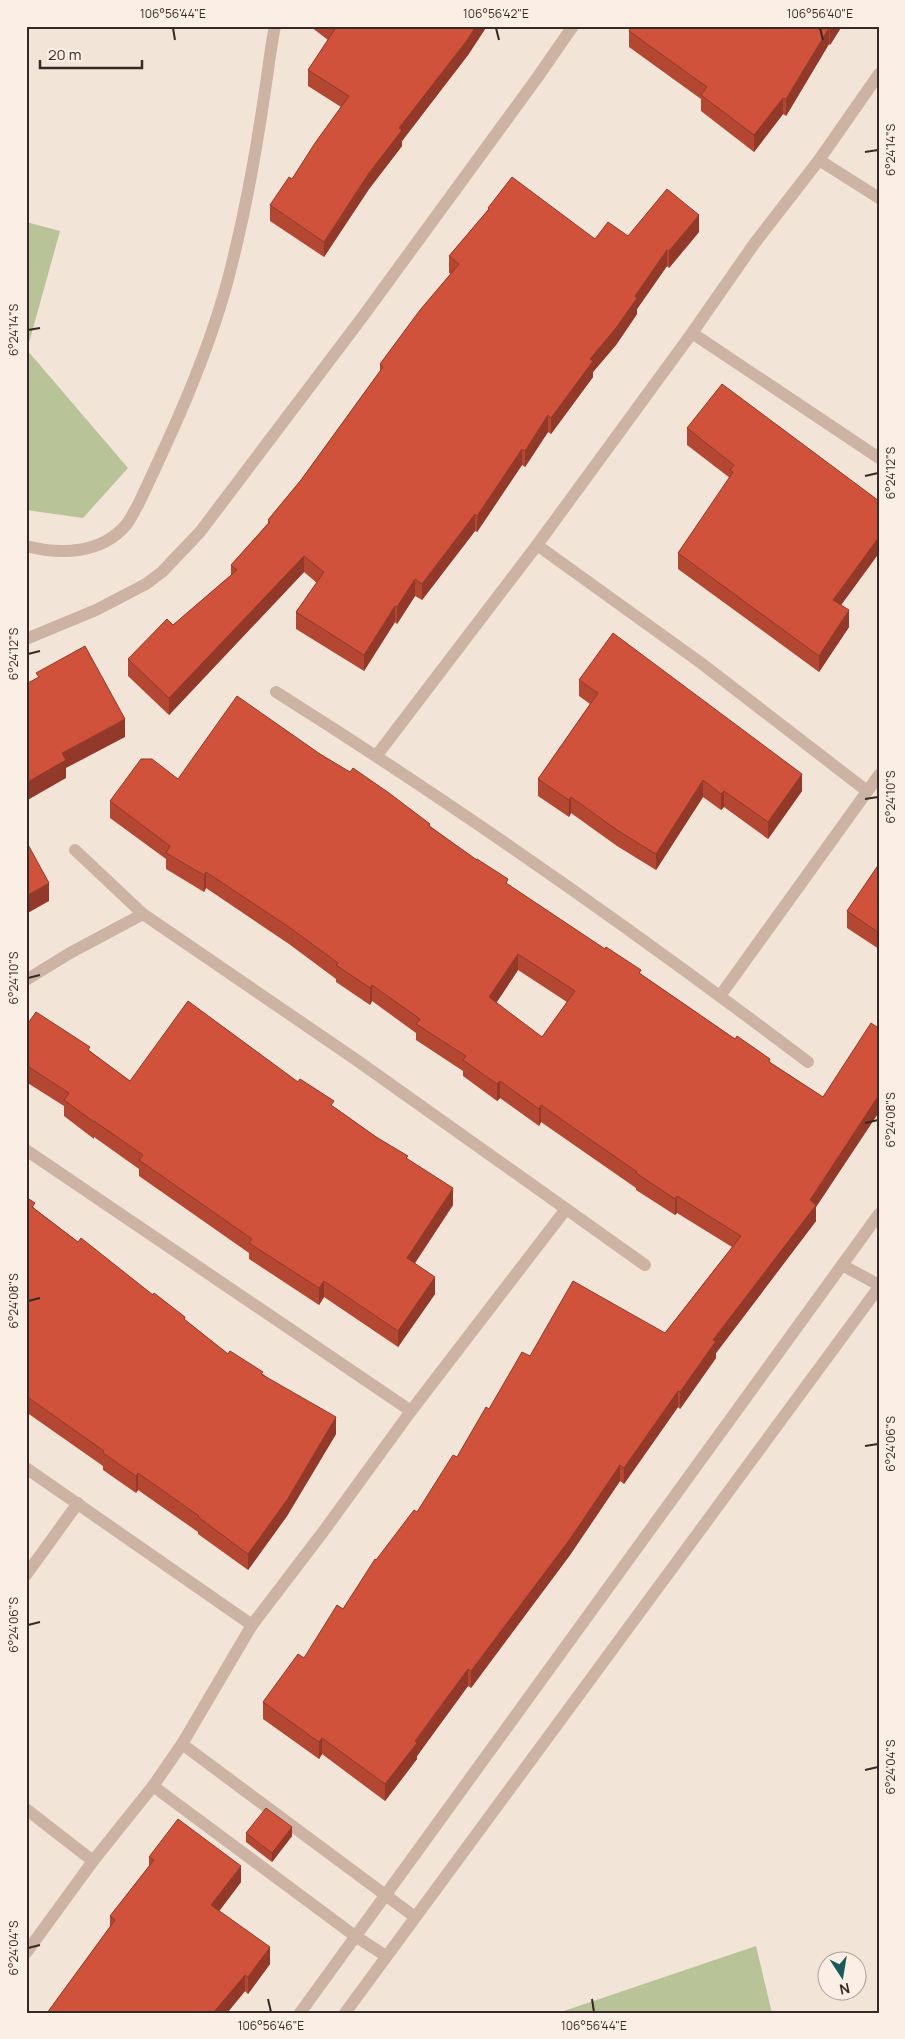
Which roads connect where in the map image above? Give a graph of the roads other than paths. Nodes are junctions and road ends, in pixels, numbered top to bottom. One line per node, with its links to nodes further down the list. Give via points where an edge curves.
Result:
1 (275, 26): 9 (street, via 247,190 227,283 202,358 138,505 127,524 97,545 72,552)
2 (573, 26): 10 (street, via 361,319 200,532 146,584 96,610)
3 (879, 74): 4 (street)
4 (819, 160): 5 (street); 6 (street, via 754,244)
5 (879, 198)
6 (692, 333): 7 (street); 8 (street)
7 (879, 458)
8 (537, 545): 12 (street); 14 (street, via 701,663)
9 (26, 546)
10 (26, 639)
11 (276, 692): 12 (street)
12 (377, 755): 18 (street)
13 (879, 774): 14 (street)
14 (867, 791): 18 (street)
15 (75, 850): 16 (street)
16 (143, 914): 17 (street); 21 (street)
17 (26, 980)
18 (720, 996): 19 (street)
19 (808, 1062)
20 (26, 1150): 26 (street)
21 (566, 1209): 23 (street); 26 (street)
22 (879, 1214): 24 (street)
23 (645, 1265)
24 (842, 1265): 25 (street); 35 (street)
25 (879, 1286): 36 (street)
26 (411, 1411): 30 (street)
27 (26, 1468): 28 (street)
28 (78, 1503): 29 (street); 30 (street)
29 (26, 1575)
30 (252, 1625): 31 (street)
31 (182, 1744): 32 (street); 35 (street)
32 (153, 1786): 34 (street); 37 (street)
33 (26, 1809): 34 (street)
34 (93, 1861): 38 (street)
35 (384, 1895): 36 (street); 37 (street)
36 (415, 1917): 39 (street)
37 (355, 1936): 39 (street); 40 (street)
38 (26, 1952)
39 (386, 1956): 41 (street)
40 (300, 2013)
41 (345, 2013)

